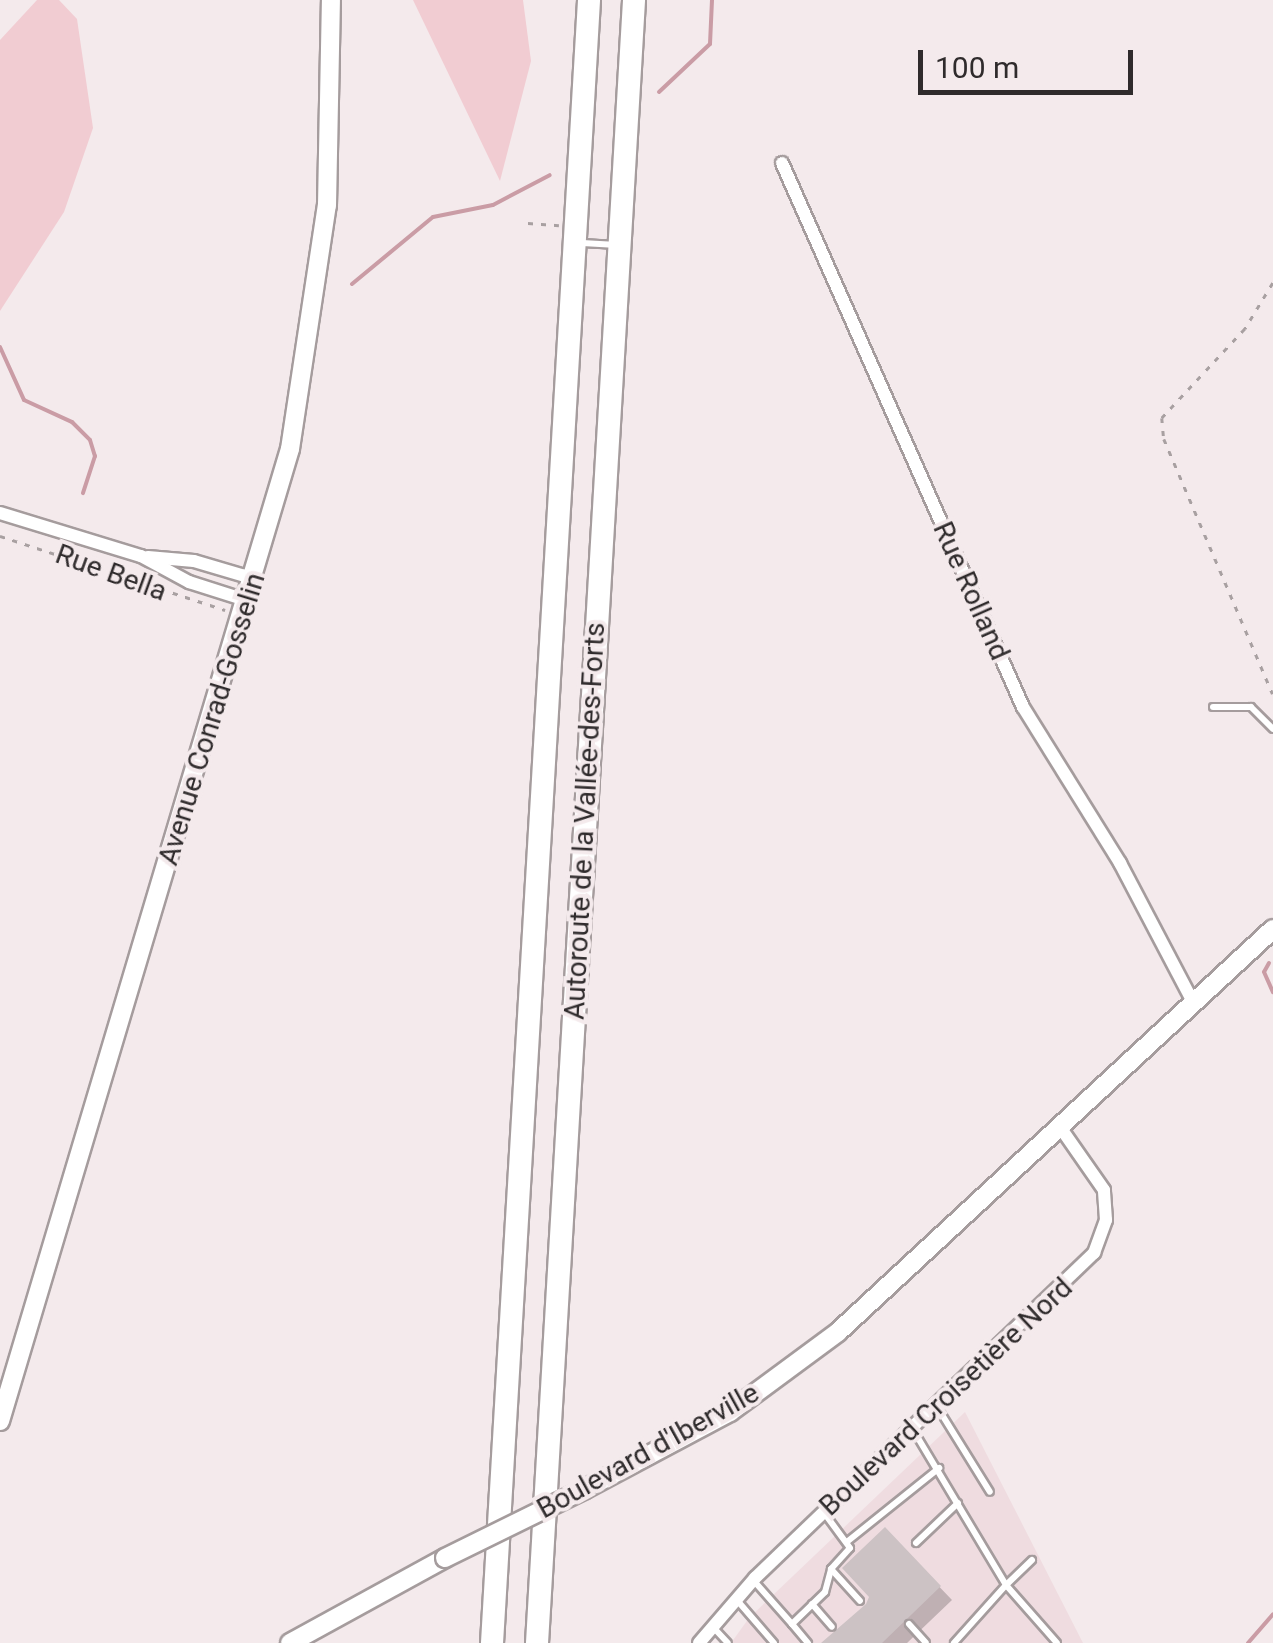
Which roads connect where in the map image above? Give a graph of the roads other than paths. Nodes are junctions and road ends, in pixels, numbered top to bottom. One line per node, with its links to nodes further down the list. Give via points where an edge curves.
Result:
1 (331, 0): 9 (street, Avenue Conrad-Gosselin, via 330,160 317,300 298,413)
2 (589, 0): 5 (highway, Autoroute de la Vallée-des-Forts)
3 (634, 0): 6 (highway, Autoroute de la Vallée-des-Forts)
4 (782, 163): 14 (street, Rue Rolland, via 1018,695 1120,863)
5 (575, 234): 6 (lane); 37 (highway, Autoroute de la Vallée-des-Forts)
6 (620, 245): 38 (highway, Autoroute de la Vallée-des-Forts)
7 (0, 514): 8 (street, Rue Bella)
8 (141, 556): 9 (street, Rue Bella, via 194,561); 10 (street, Rue Bella, via 189,582)
9 (255, 579): 10 (street, Avenue Conrad-Gosselin)
10 (249, 601): 17 (street, Avenue Conrad-Gosselin)
11 (1213, 708): 12 (lane, via 1251,706)
12 (1273, 729)
13 (1270, 937): 14 (street, Boulevard d'Iberville)
14 (1193, 1002): 15 (street, Boulevard d'Iberville)
15 (1060, 1127): 16 (street, Boulevard Croisetière Nord, via 1101,1182 1107,1209 1100,1242 1064,1286); 36 (street, Boulevard d'Iberville, bridge, via 850,1322 778,1379 695,1433)
16 (936, 1405): 18 (street, Boulevard Croisetière Nord); 20 (lane)
17 (0, 1421)
18 (912, 1428): 19 (lane); 22 (street, Boulevard Croisetière Nord)
19 (939, 1468): 21 (lane); 23 (lane)
20 (990, 1492)
21 (958, 1503): 24 (lane); 28 (lane)
22 (823, 1512): 23 (lane); 27 (street, Boulevard Croisetière Nord)
23 (848, 1541): 26 (lane, via 849,1551)
24 (916, 1543)
25 (1032, 1560): 28 (lane)
26 (831, 1569): 30 (lane); 31 (lane)
27 (753, 1580): 29 (street, Boulevard Croisetière Nord); 32 (lane)
28 (1006, 1585): 44 (lane); 45 (lane)
29 (736, 1599): 34 (street, Boulevard Croisetière Nord); 41 (lane)
30 (860, 1601)
31 (812, 1604): 32 (lane); 35 (lane)
32 (792, 1624): 42 (lane)
33 (909, 1624): 43 (lane)
34 (712, 1626): 39 (street, Boulevard Croisetière Nord); 40 (lane)
35 (832, 1627)
36 (290, 1643)
37 (492, 1643)
38 (538, 1643)
39 (699, 1643)
40 (728, 1643)
41 (774, 1643)
42 (808, 1643)
43 (926, 1643)
44 (954, 1643)
45 (1057, 1643)

